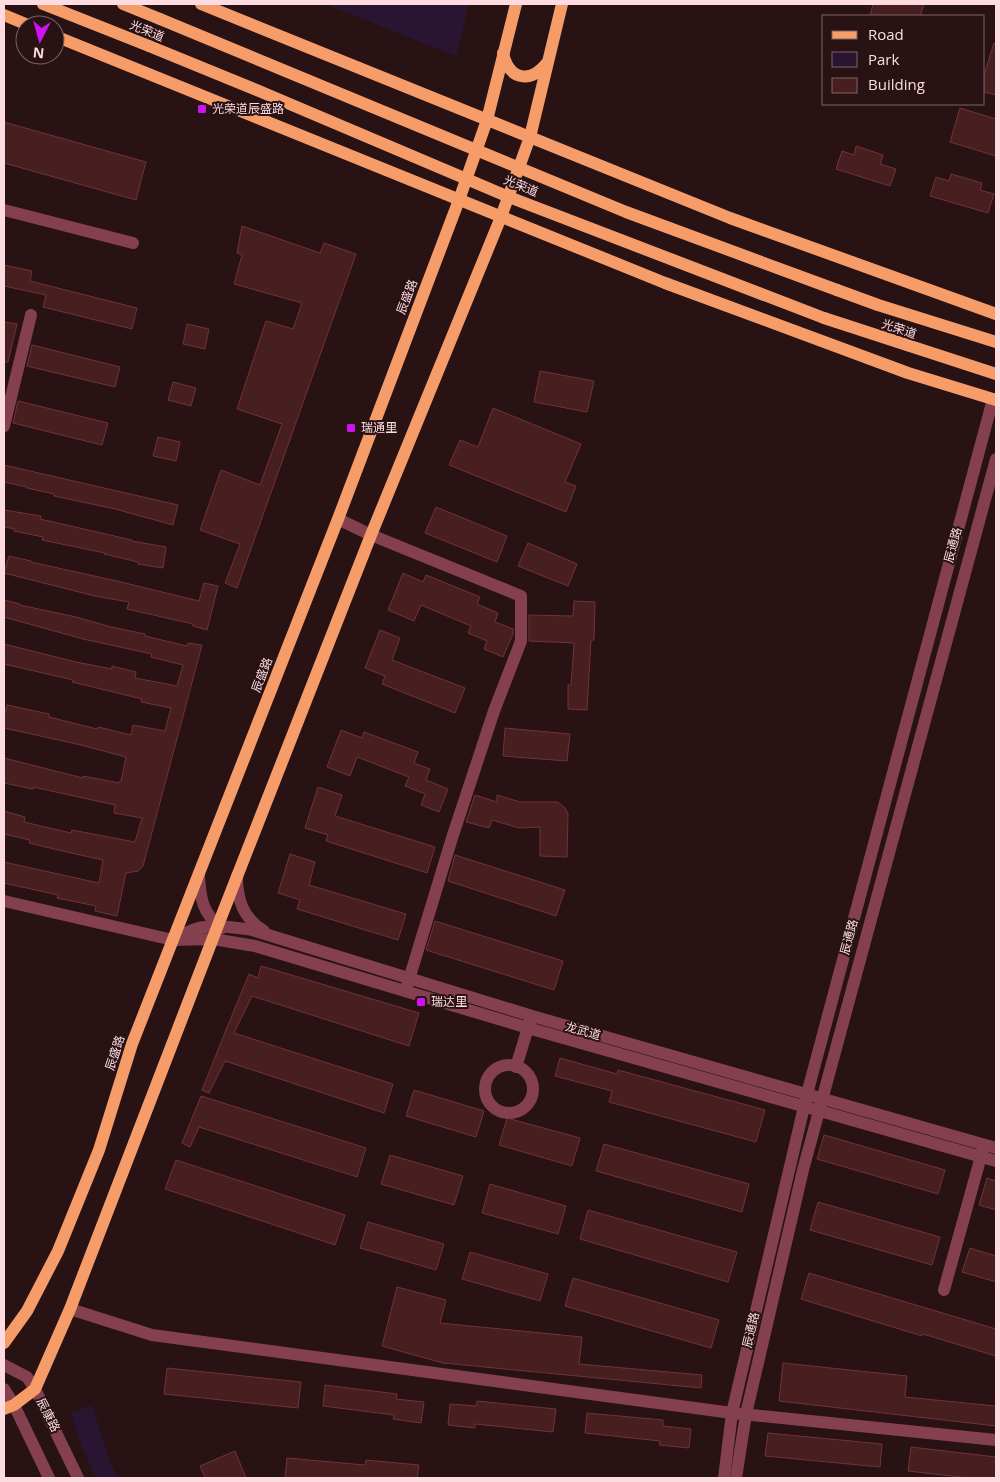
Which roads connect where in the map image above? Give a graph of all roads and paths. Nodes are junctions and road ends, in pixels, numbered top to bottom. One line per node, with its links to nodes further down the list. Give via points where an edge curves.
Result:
1 (43, 4): 18 (main road, 光荣道, bridge, via 510,197 824,318)
2 (123, 4): 17 (main road, 光荣道, bridge, via 626,212 878,305)
3 (201, 4): 9 (main road)
4 (516, 4): 7 (main road, 辰盛路)
5 (562, 4): 8 (main road)
6 (65, 40): 11 (main road)
7 (504, 53): 8 (main road, via 505,62 517,75 534,76); 9 (main road, 辰盛路)
8 (547, 63): 10 (main road)
9 (488, 120): 10 (main road); 11 (main road, 辰盛路)
10 (530, 137): 13 (main road); 15 (main road, via 730,218)
11 (459, 200): 13 (main road); 22 (main road, 辰盛路)
12 (4, 210): 14 (street)
13 (501, 217): 19 (main road, via 674,287 908,373); 23 (main road)
14 (133, 243)
15 (994, 312)
16 (31, 316): 20 (street)
17 (996, 342)
18 (996, 374)
19 (994, 400): 35 (street, 辰通路)
20 (4, 426)
21 (996, 459): 36 (street, 辰通路)
22 (338, 518): 23 (street); 24 (main road, 辰盛路)
23 (371, 534): 25 (main road); 32 (street, via 521,596 521,641 452,838)
24 (198, 874): 27 (street, via 201,902 205,912); 30 (main road, 辰盛路)
25 (238, 874): 27 (main road); 28 (street, via 238,898 246,915)
26 (4, 901): 30 (street)
27 (218, 925): 28 (street, 龙武道); 29 (main road); 30 (street, 龙武道, via 182,934); 31 (street)
28 (273, 936): 32 (street, 龙武道)
29 (213, 939): 30 (street); 31 (street); 40 (main road)
30 (173, 940): 41 (main road, 辰盛路, via 132,1044 99,1150 58,1251 27,1311)
31 (255, 946): 32 (street)
32 (408, 985): 33 (street, 龙武道)
33 (530, 1022): 34 (street); 35 (street, 龙武道)
34 (516, 1066)
35 (805, 1101): 36 (street, 龙武道); 46 (street, 辰通路)
36 (821, 1105): 37 (street, 龙武道); 47 (street, 辰通路)
37 (987, 1150): 38 (street, 龙武道); 39 (street)
38 (996, 1161)
39 (944, 1290)
40 (70, 1309): 44 (main road); 46 (street, via 152,1335)
41 (4, 1343)
42 (4, 1365): 44 (street, 辰康路, via 27,1377)
43 (4, 1389): 45 (street)
44 (35, 1389): 45 (main road); 50 (street, 辰康路)
45 (9, 1407): 49 (street)
46 (732, 1413): 47 (street); 51 (street, 辰通路)
47 (746, 1414): 48 (street); 52 (street, 辰通路)
48 (996, 1440)
49 (49, 1478)
50 (78, 1478)
51 (724, 1478)
52 (736, 1478)

